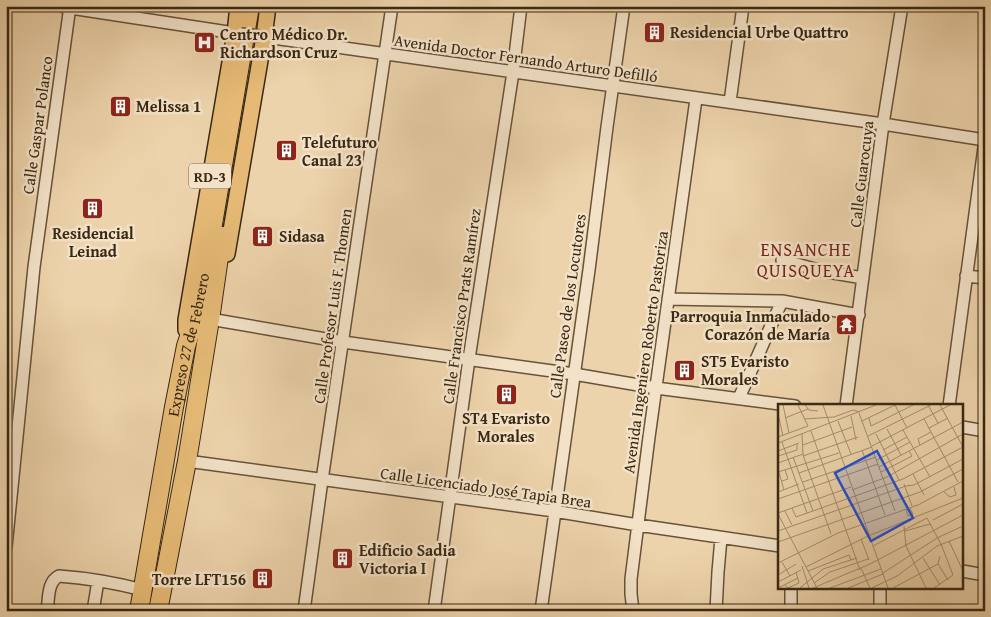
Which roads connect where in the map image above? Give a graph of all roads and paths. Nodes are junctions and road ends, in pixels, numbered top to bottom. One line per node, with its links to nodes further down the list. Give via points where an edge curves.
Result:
1 (238, 6): 11 (main road, RD-3)
2 (250, 6): 15 (highway, RD-3)
3 (259, 6): 15 (highway, RD-3)
4 (268, 6): 12 (main road, RD-3)
5 (392, 6): 13 (street, Calle Profesor Luis F. Thomen)
6 (521, 6): 14 (street, Calle Francisco Prats Ramírez)
7 (624, 6): 16 (street, Calle Paseo de los Locutores)
8 (743, 6): 18 (street)
9 (902, 6): 19 (street, Calle Guarocuya)
10 (68, 7): 11 (street, Avenida Doctor Fernando Arturo Defilló); 42 (street, Calle Gaspar Polanco, via 34,267)
11 (238, 33): 12 (street, Avenida Doctor Fernando Arturo Defilló, bridge); 30 (main road, RD-3, via 186,320)
12 (262, 36): 13 (street, Avenida Doctor Fernando Arturo Defilló); 28 (main road, RD-3, via 219,302)
13 (386, 54): 14 (street, Avenida Doctor Fernando Arturo Defilló); 29 (street, Calle Profesor Luis F. Thomen)
14 (513, 72): 16 (street, Avenida Doctor Fernando Arturo Defilló); 31 (street, Calle Francisco Prats Ramírez)
15 (242, 83): 28 (highway, Expreso 27 de Febrero / RD-3); 30 (highway, Expreso 27 de Febrero / RD-3, via 194,321)
16 (613, 86): 17 (street, Avenida Doctor Fernando Arturo Defilló); 32 (street, Calle Paseo de los Locutores)
17 (696, 98): 18 (street, Avenida Doctor Fernando Arturo Defilló); 25 (street, Avenida Ingeniero Roberto Pastoriza)
18 (730, 102): 19 (street, Avenida Doctor Fernando Arturo Defilló)
19 (883, 124): 20 (street, Avenida Doctor Fernando Arturo Defilló); 23 (street, Calle Guarocuya)
20 (985, 140): 22 (street)
21 (782, 260): 23 (street)
22 (966, 276): 24 (street); 37 (street)
23 (864, 278): 27 (street, Calle Guarocuya)
24 (985, 278)
25 (668, 299): 26 (street); 33 (street, Avenida Ingeniero Roberto Pastoriza)
26 (782, 301): 27 (street); 34 (street)
27 (859, 314): 36 (street, Calle Guarocuya)
28 (211, 316): 29 (street); 40 (highway, Expreso 27 de Febrero / RD-3)
29 (343, 342): 31 (street); 41 (street, Calle Profesor Luis F. Thomen)
30 (186, 346): 52 (highway, Expreso 27 de Febrero / RD-3)
31 (469, 359): 32 (street); 43 (street, Calle Francisco Prats Ramírez)
32 (574, 374): 33 (street); 44 (street, Calle Paseo de los Locutores)
33 (656, 388): 34 (street); 45 (street, Avenida Ingeniero Roberto Pastoriza)
34 (739, 398): 35 (street)
35 (781, 404)
36 (846, 404)
37 (949, 404)
38 (964, 427): 39 (street)
39 (985, 431)
40 (187, 461): 41 (street, Calle Licenciado José Tapia Brea); 58 (highway, Expreso 27 de Febrero / RD-3)
41 (322, 480): 43 (street, Calle Licenciado José Tapia Brea); 59 (street, Calle Profesor Luis F. Thomen)
42 (9, 496): 47 (street, Calle Gaspar Polanco)
43 (450, 498): 44 (street, Calle Licenciado José Tapia Brea); 60 (street, Calle Francisco Prats Ramírez)
44 (554, 511): 45 (street, Calle Licenciado José Tapia Brea); 61 (street, Calle Paseo de los Locutores)
45 (638, 525): 46 (street, Calle Licenciado José Tapia Brea); 62 (street, Avenida Ingeniero Roberto Pastoriza, via 630,594)
46 (722, 538): 48 (street, Calle Licenciado José Tapia Brea); 63 (street)
47 (6, 546)
48 (778, 546)
49 (964, 571): 50 (street)
50 (985, 575)
51 (98, 581): 52 (street); 55 (street, via 55,578); 56 (street)
52 (143, 590): 57 (highway, Expreso 27 de Febrero / RD-3)
53 (791, 590): 64 (street)
54 (880, 590): 65 (street)
55 (47, 611)
56 (93, 611)
57 (139, 611)
58 (158, 611)
59 (304, 611)
60 (434, 611)
61 (540, 611)
62 (633, 611)
63 (716, 611)
64 (791, 611)
65 (880, 611)

